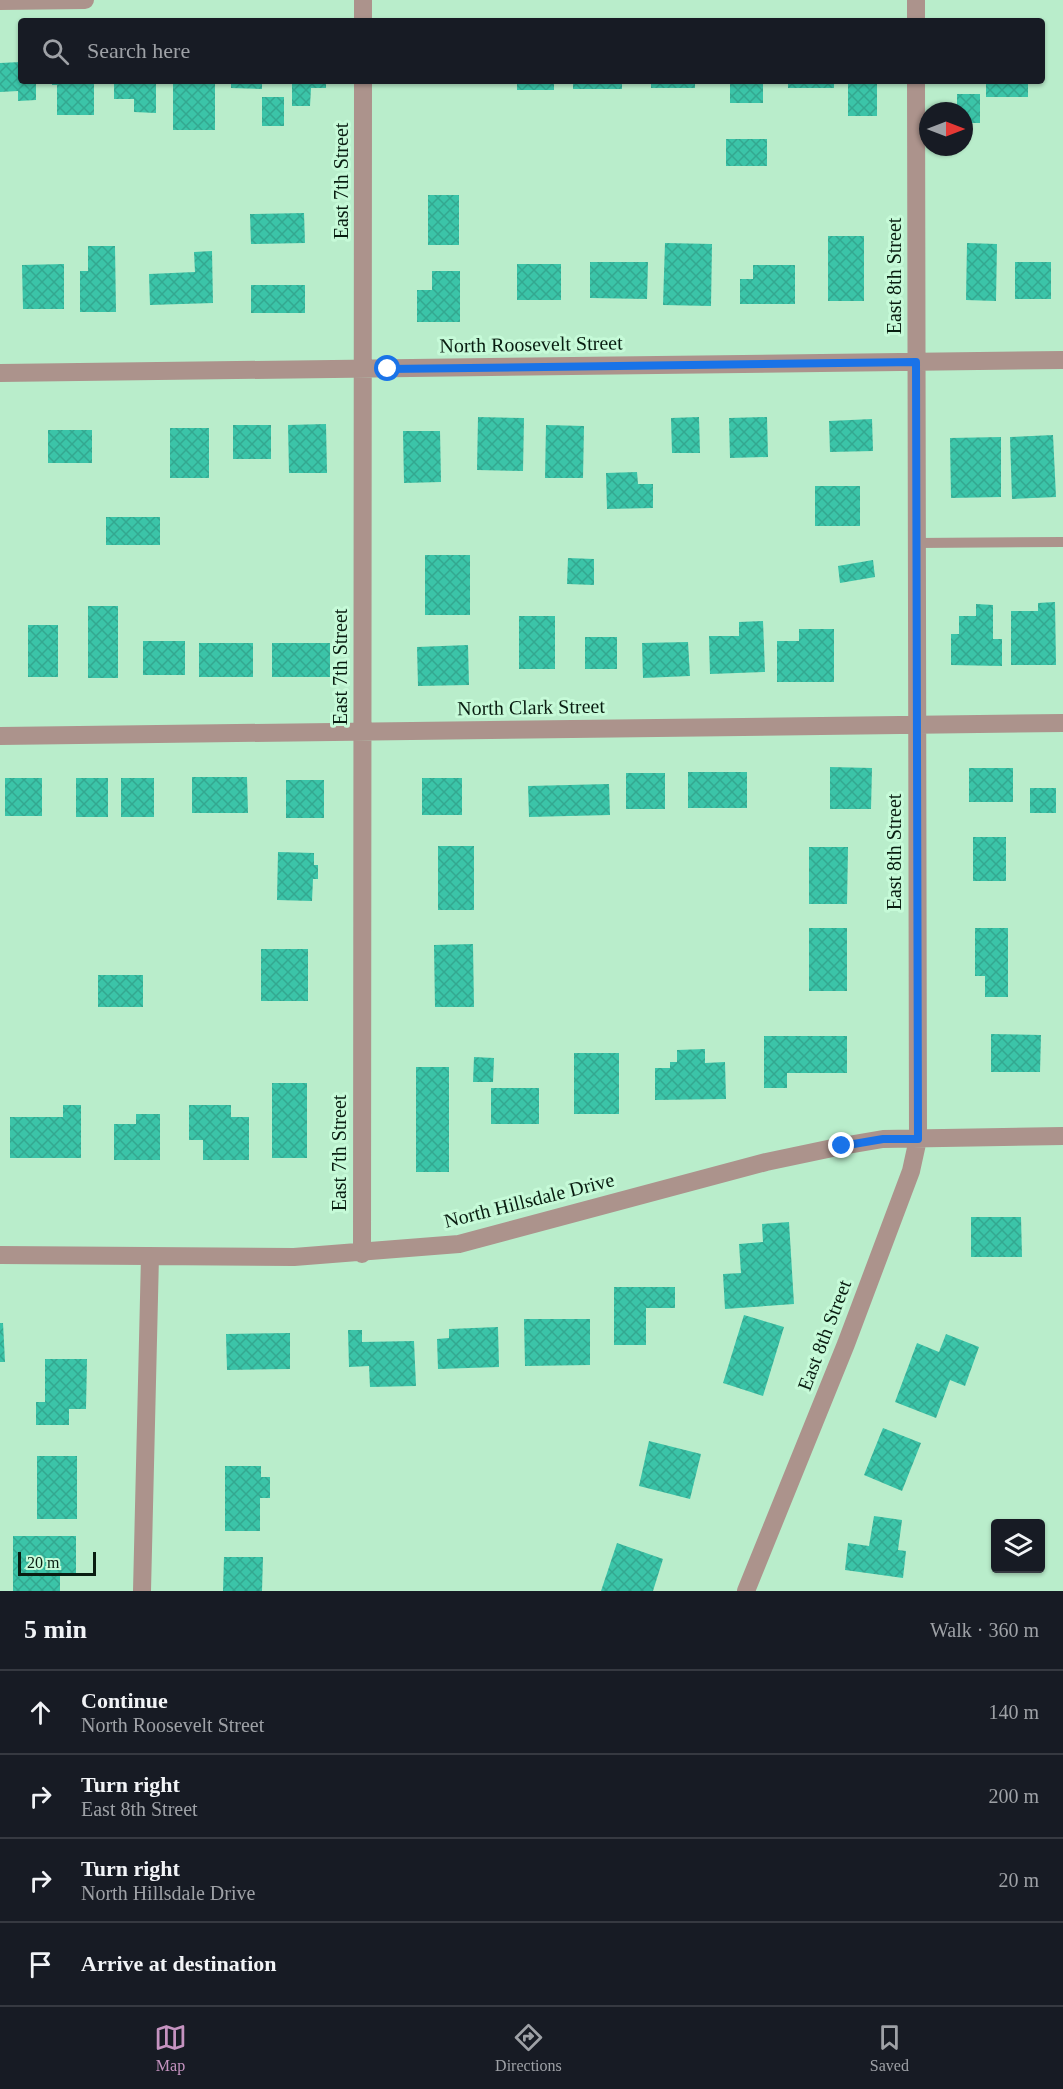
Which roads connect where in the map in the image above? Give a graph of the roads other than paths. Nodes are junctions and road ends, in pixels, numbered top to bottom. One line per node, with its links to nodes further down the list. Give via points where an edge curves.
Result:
1 (85, 0): 4 (street)
2 (363, 0): 5 (street)
3 (916, 0): 6 (street)
4 (0, 1)
5 (363, 18)
6 (916, 18)
7 (363, 84): 11 (street, East 7th Street)
8 (916, 84): 10 (street, East 8th Street)
9 (1063, 360): 10 (street, North Roosevelt Street)
10 (916, 362): 11 (street, North Roosevelt Street); 14 (street, East 8th Street)
11 (363, 369): 12 (street, North Roosevelt Street); 17 (street, East 7th Street)
12 (0, 373)
13 (1063, 542): 14 (lane)
14 (916, 543): 16 (street, East 8th Street)
15 (1063, 723): 16 (street, North Clark Street)
16 (915, 724): 17 (street, North Clark Street); 20 (street, East 8th Street)
17 (362, 732): 18 (street, North Clark Street); 21 (street, East 7th Street)
18 (0, 736)
19 (1063, 1136): 20 (street, North Hillsdale Drive)
20 (918, 1139): 21 (street, North Hillsdale Drive, via 883,1139 766,1162 459,1244); 25 (street, East 8th Street, via 911,1171 846,1344)
21 (362, 1254): 23 (street, North Hillsdale Drive)
22 (0, 1255): 23 (street, North Hillsdale Drive)
23 (150, 1256): 24 (street)
24 (142, 1591)
25 (746, 1591)

